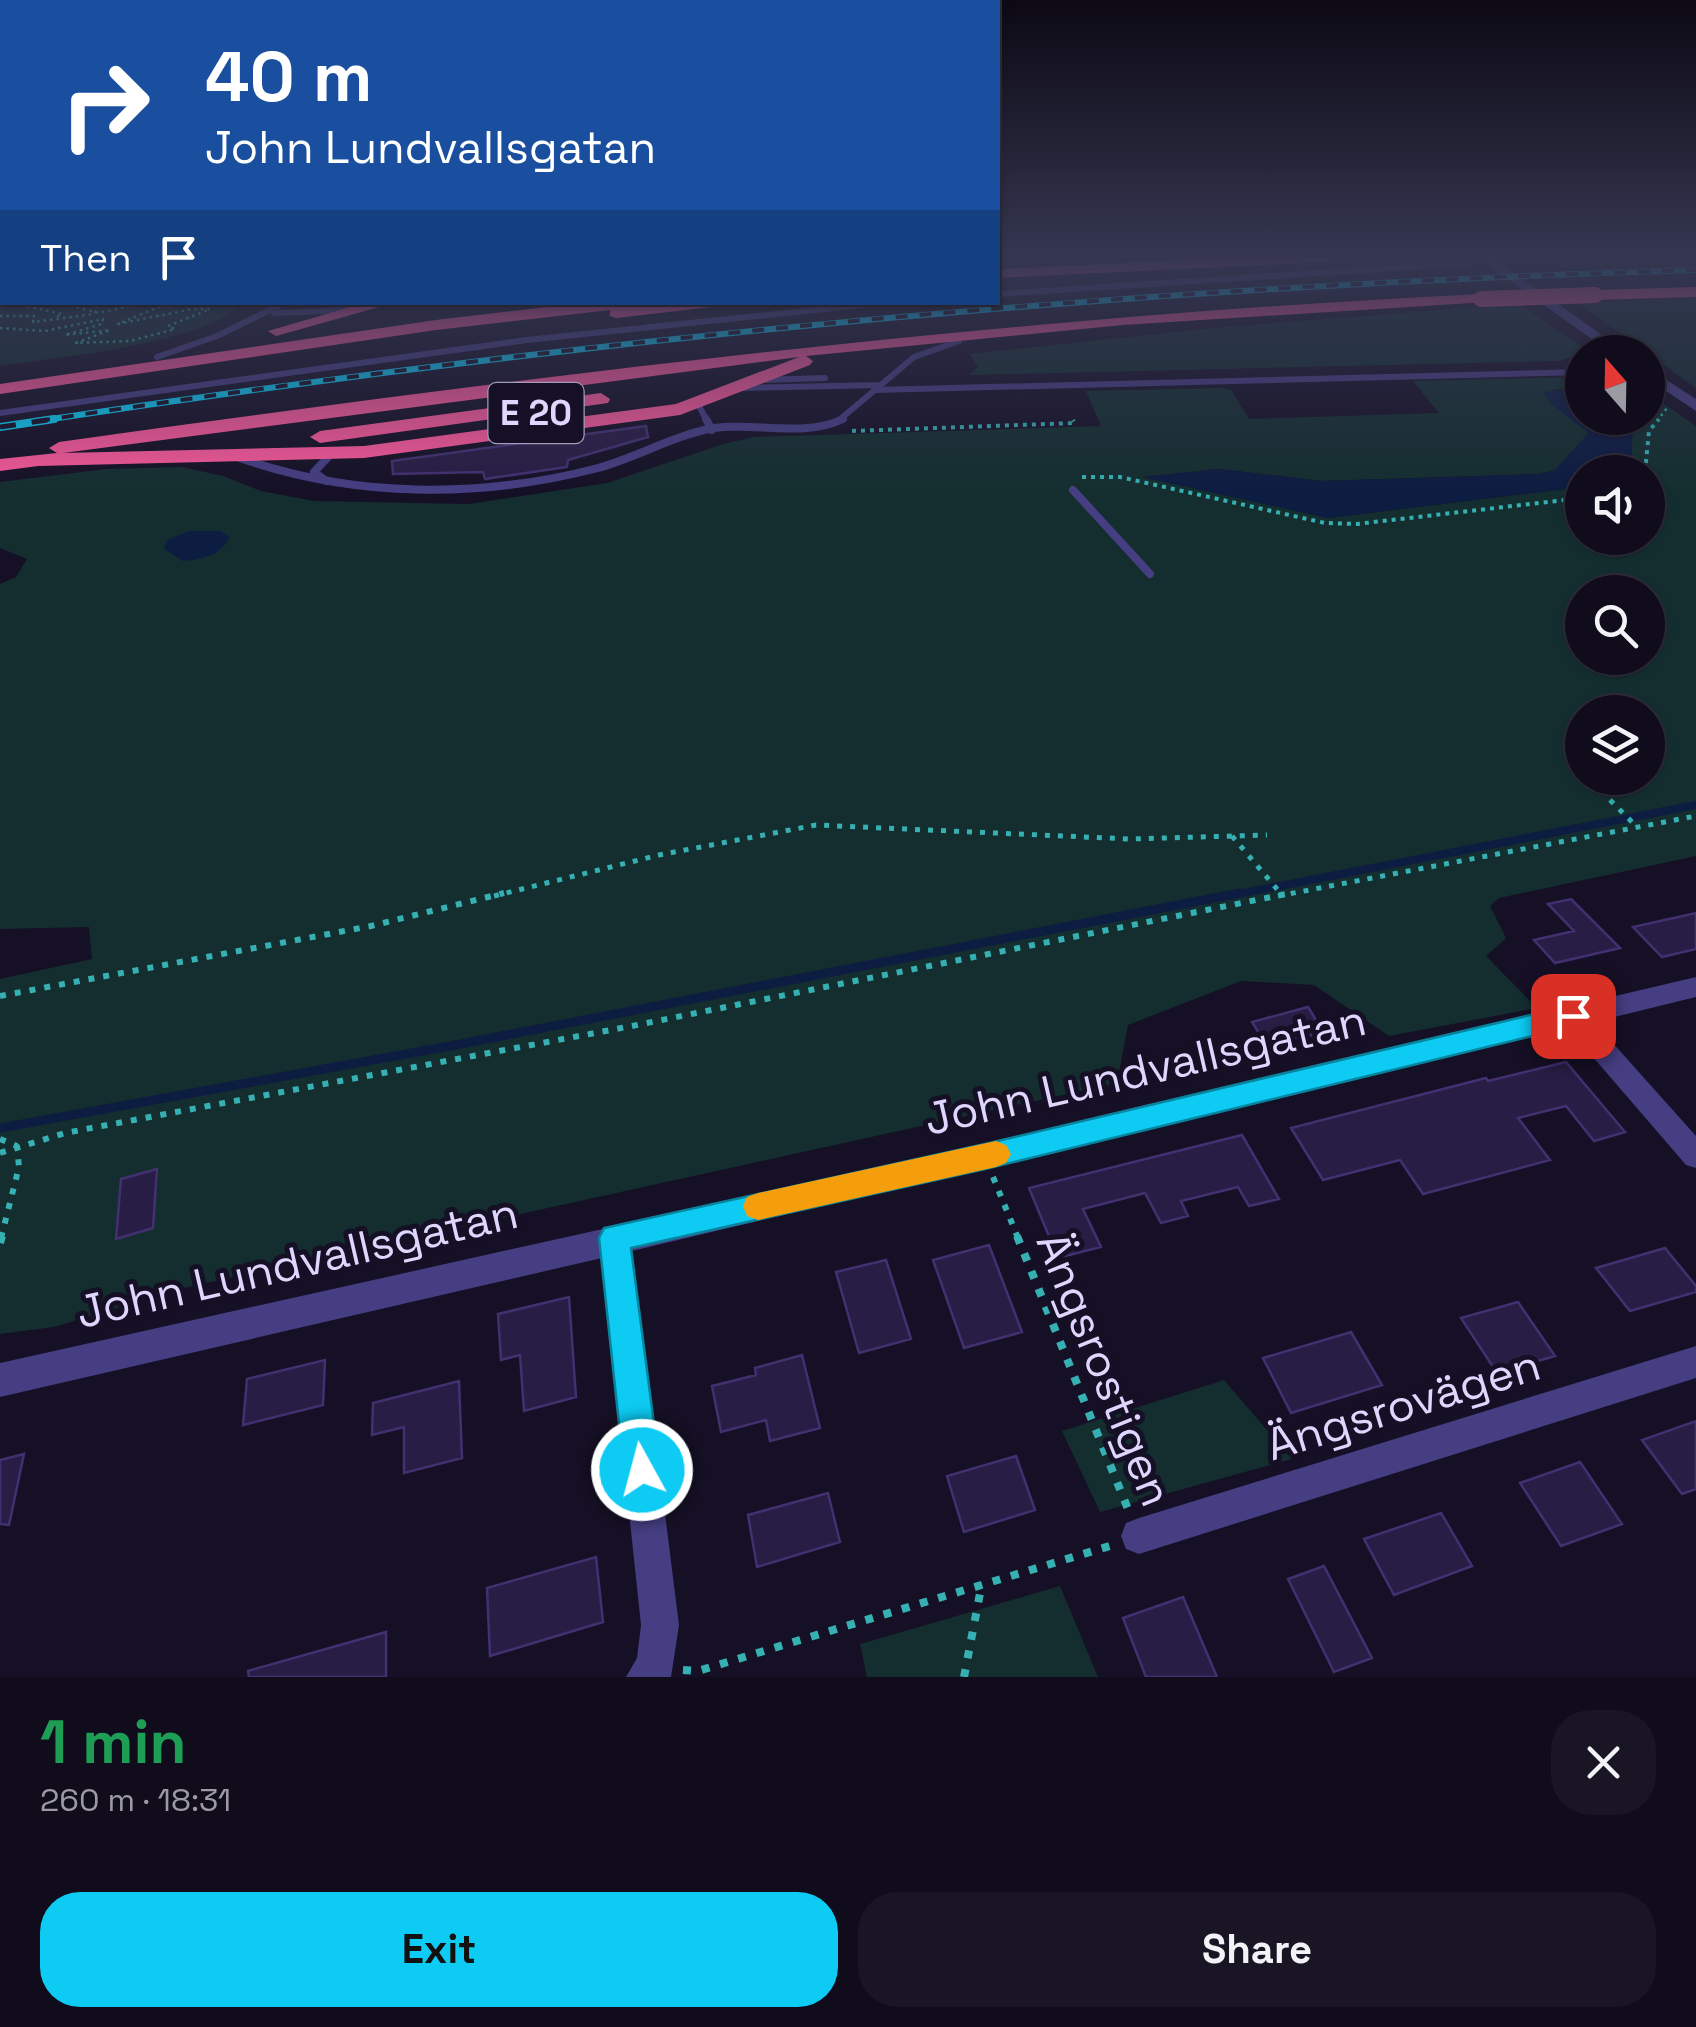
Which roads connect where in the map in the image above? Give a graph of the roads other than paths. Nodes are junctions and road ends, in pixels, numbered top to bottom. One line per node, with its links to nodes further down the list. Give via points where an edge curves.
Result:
1 (211, 336): 14 (lane)
2 (260, 336): 13 (highway, E 20)
3 (326, 336): 13 (highway, E 20)
4 (328, 336): 13 (highway, E 20)
5 (346, 336): 13 (highway, E 20)
6 (364, 336): 13 (highway, E 20)
7 (376, 336): 13 (highway, E 20)
8 (564, 336): 25 (lane)
9 (950, 336): 12 (highway, E 20)
10 (1011, 336): 11 (highway, E 20)
11 (958, 341): 12 (highway, E 20); 17 (lane, via 914,358)
12 (818, 351): 15 (highway, E 20); 32 (highway, E 20); 33 (highway, E 20, via 59,448)
13 (212, 353): 14 (highway, E 20); 19 (highway, E 20)
14 (157, 357): 19 (highway, E 20)
15 (792, 364): 21 (highway, E 20); 22 (highway, E 20)
16 (1565, 372): 20 (lane)
17 (889, 377): 20 (lane); 21 (lane)
18 (1665, 384): 24 (street)
19 (0, 386)
20 (877, 387): 21 (lane); 26 (lane, via 832,424)
21 (726, 392): 22 (highway, E 20); 26 (lane); 27 (highway, E 20); 28 (highway, E 20); 29 (highway, E 20)
22 (624, 393): 23 (highway, E 20); 32 (highway, E 20)
23 (585, 398): 30 (highway, E 20); 32 (highway, E 20, via 208,446)
24 (1696, 406)
25 (0, 413)
26 (712, 430): 34 (lane, via 593,469 508,484)
27 (330, 455): 29 (highway, E 20); 34 (lane, via 314,472)
28 (203, 456): 30 (highway, E 20); 31 (highway, E 20)
29 (273, 456): 31 (highway, E 20)
30 (133, 457): 32 (highway, E 20)
31 (237, 457): 34 (lane)
32 (38, 460): 33 (highway, E 20)
33 (0, 462)
34 (330, 483)
35 (1074, 490): 36 (lane)
36 (1150, 574)
37 (1696, 987): 38 (street, John Lundvallsgatan)
38 (1573, 1016): 39 (street); 40 (street, John Lundvallsgatan)
39 (1696, 1156)
40 (614, 1238): 42 (street, John Lundvallsgatan); 44 (street, via 660,1625)
41 (1696, 1362): 43 (street, Ängsrovägen)
42 (0, 1380)
43 (1138, 1536)
44 (650, 1673)

